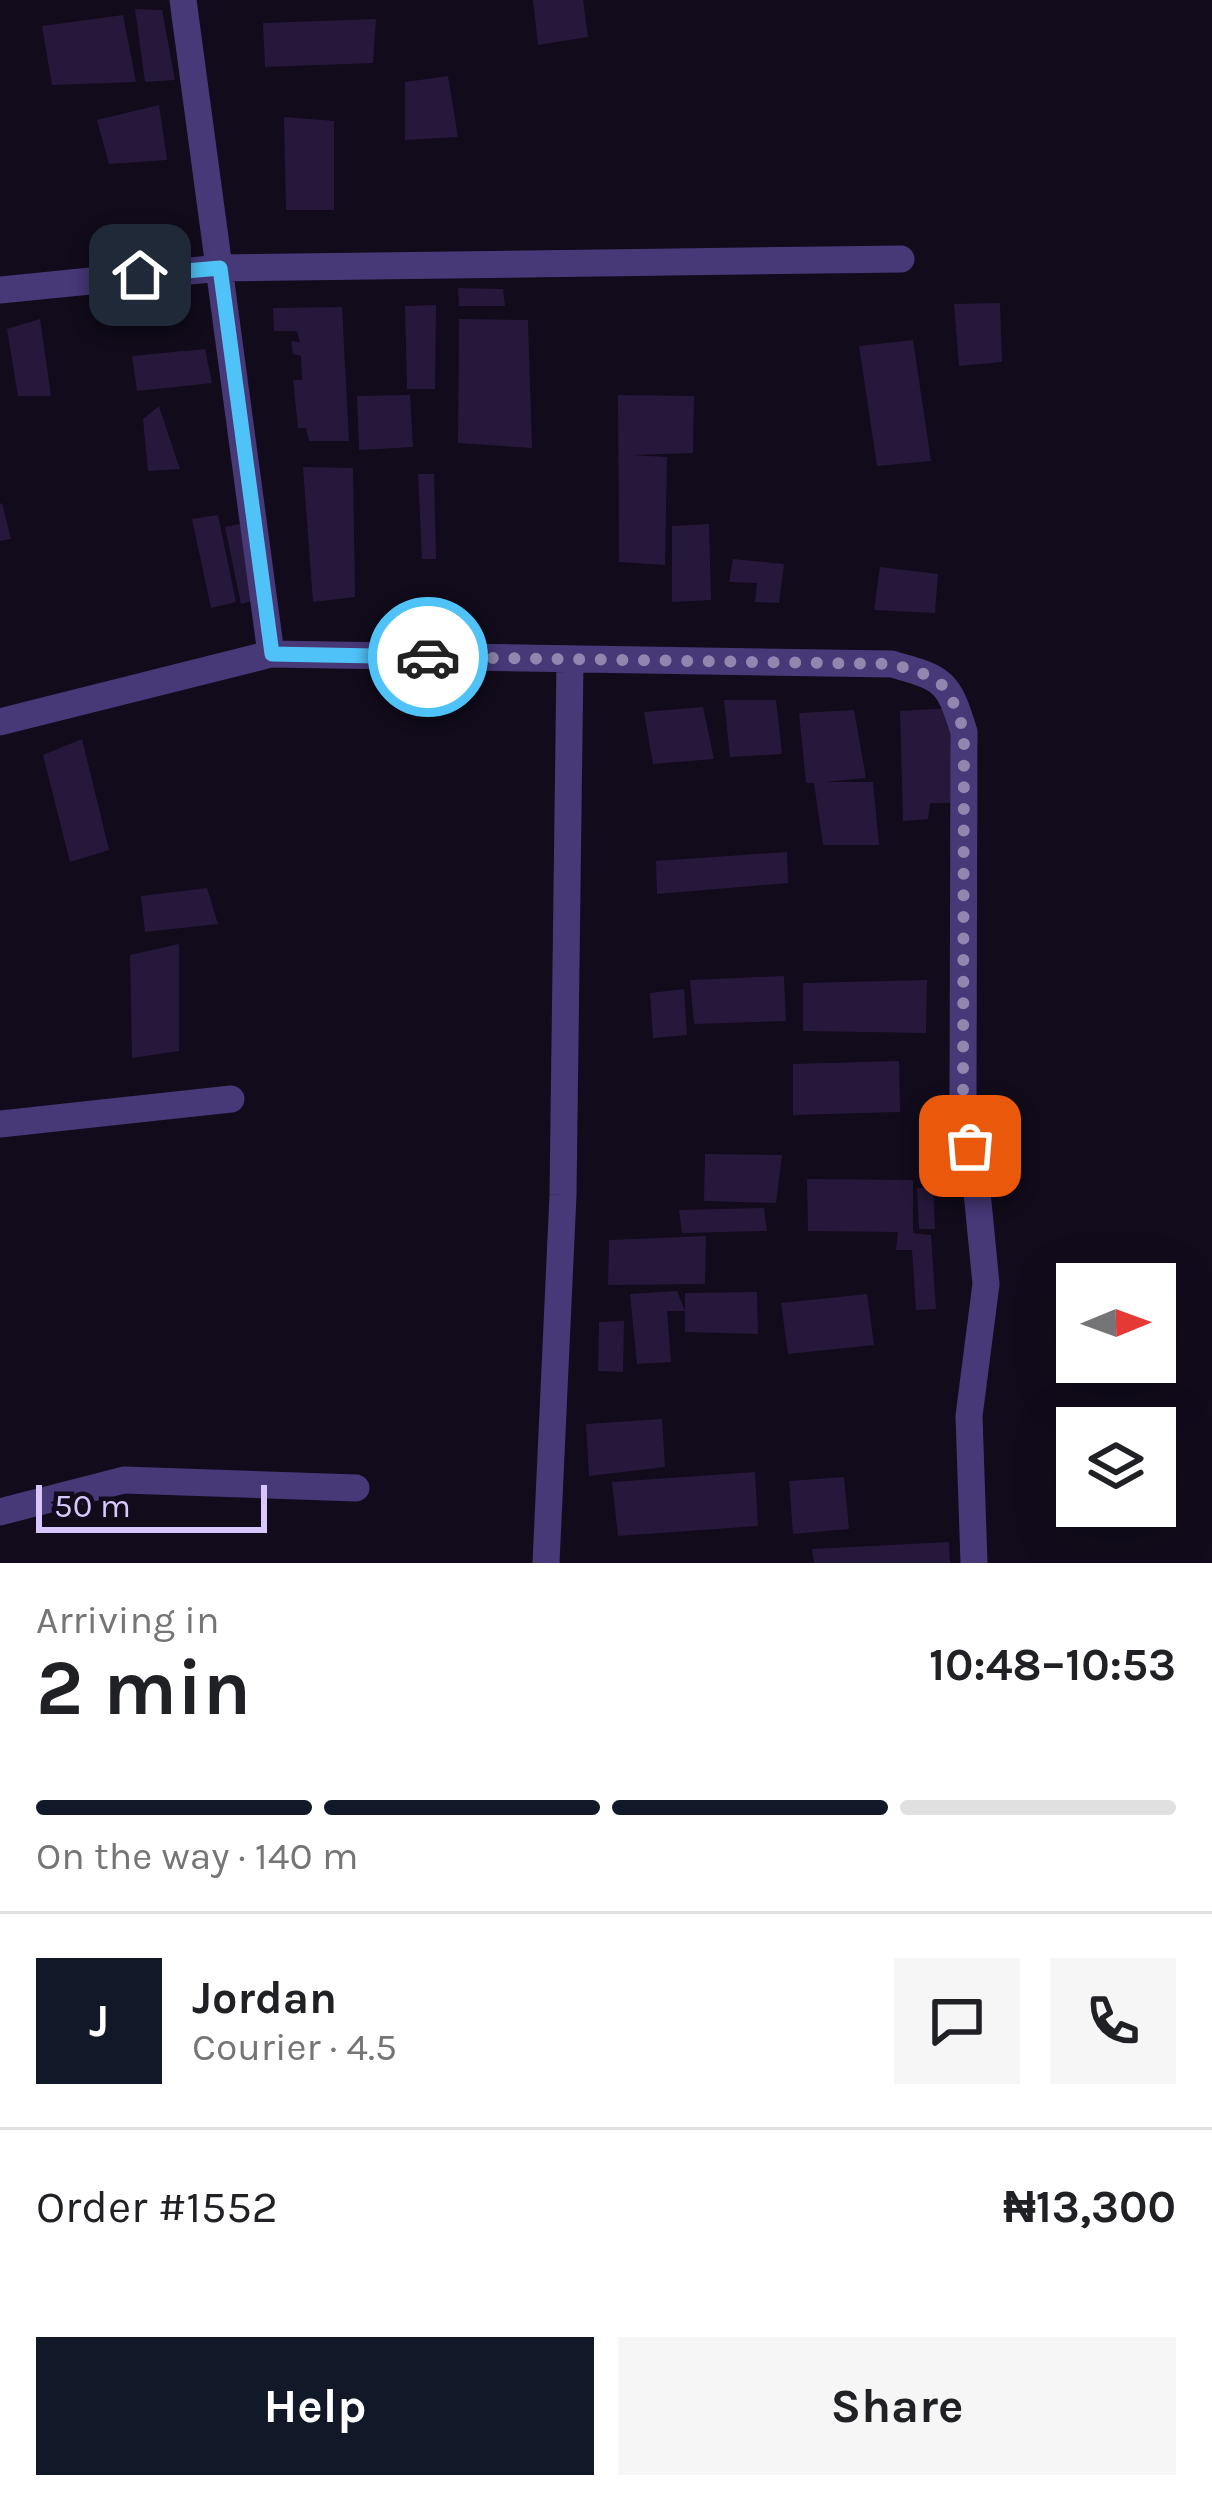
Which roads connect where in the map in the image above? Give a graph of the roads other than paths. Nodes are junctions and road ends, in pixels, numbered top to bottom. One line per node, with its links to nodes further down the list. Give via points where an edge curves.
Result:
1 (183, 0): 3 (street)
2 (901, 260): 3 (street)
3 (220, 268): 4 (street); 5 (street)
4 (0, 290)
5 (272, 654): 6 (street); 7 (street)
6 (570, 660): 12 (street, via 563,1195); 13 (street, via 892,664 932,676 952,694 964,732 963,1100 986,1284 969,1416)
7 (0, 722)
8 (230, 1099): 9 (street)
9 (0, 1124)
10 (356, 1489): 11 (street, via 124,1480)
11 (0, 1512)
12 (546, 1563)
13 (974, 1563)

